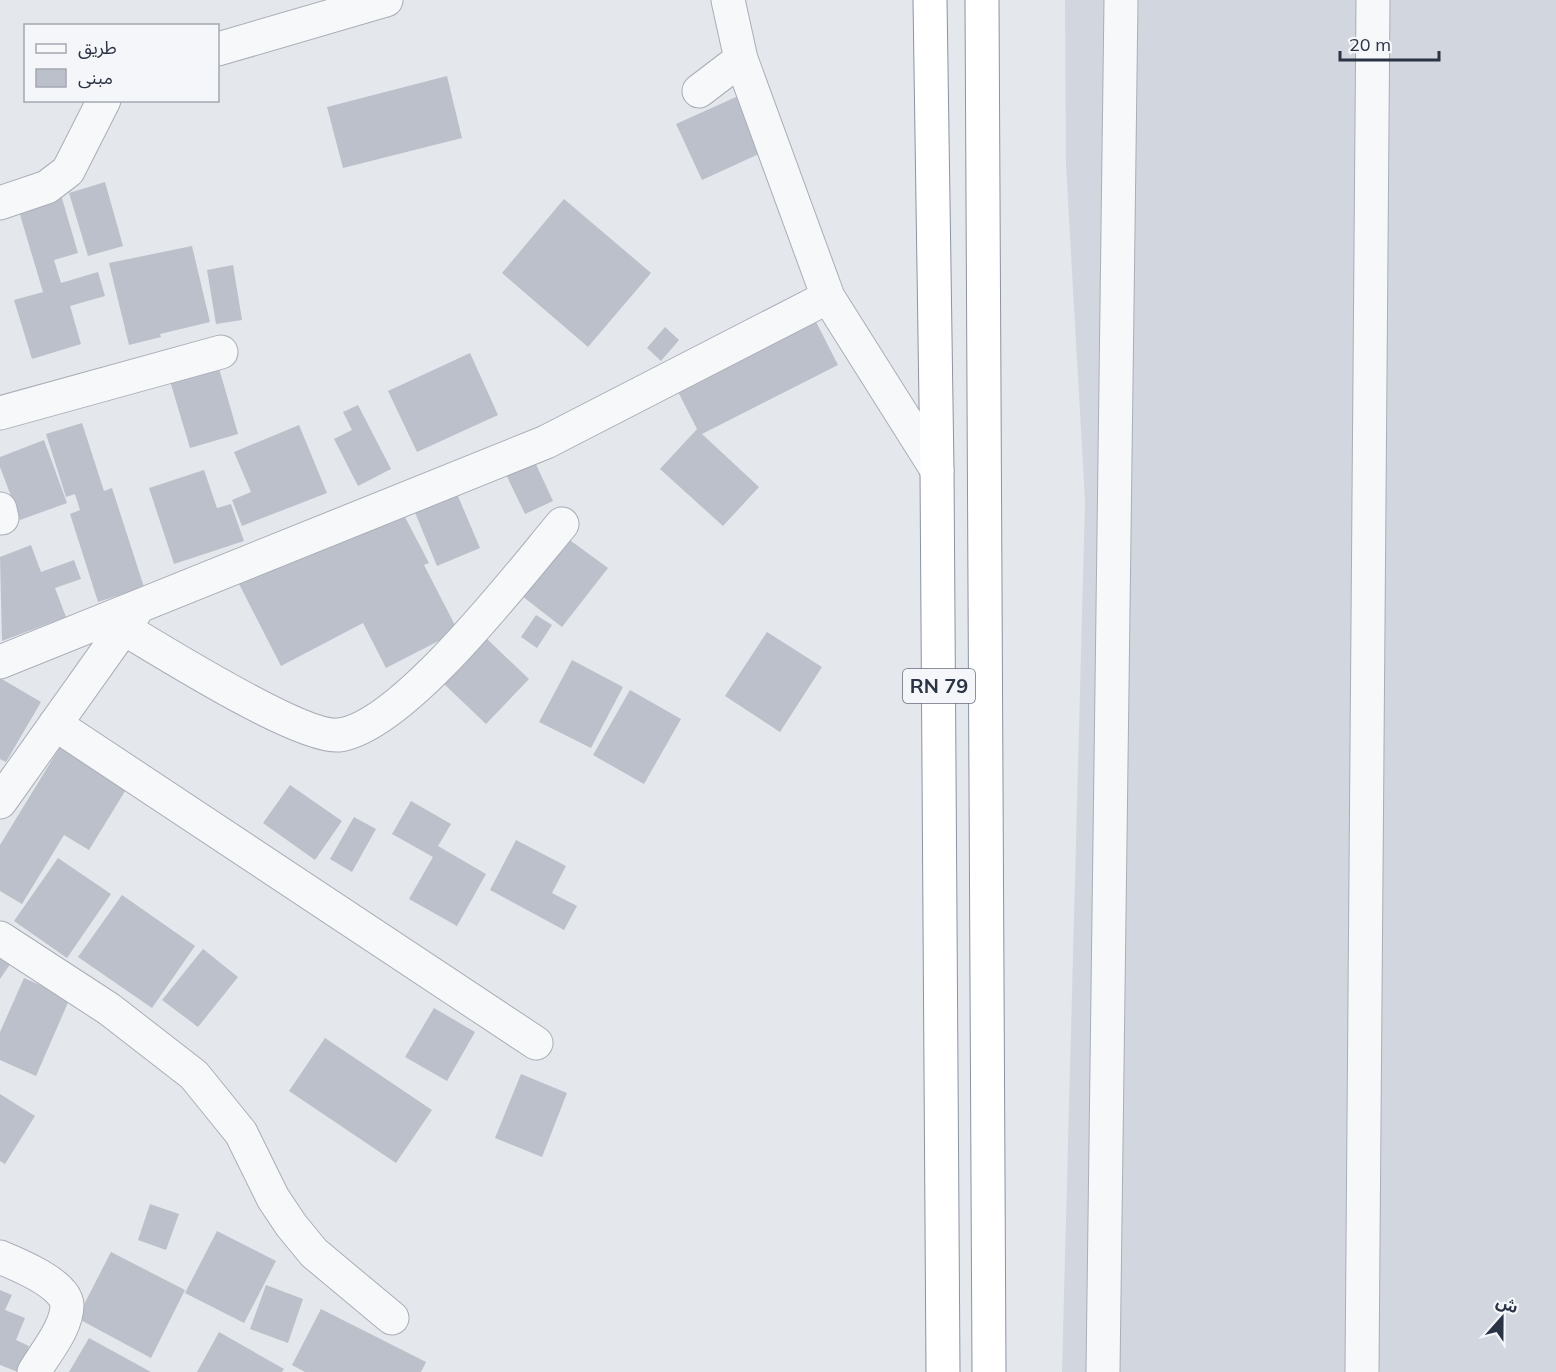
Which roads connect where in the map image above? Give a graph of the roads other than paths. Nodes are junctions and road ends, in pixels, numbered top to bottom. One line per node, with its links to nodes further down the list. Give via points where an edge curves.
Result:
1 (386, 0): 7 (street)
2 (728, 0): 8 (street)
3 (930, 0): 15 (highway, RN 79)
4 (982, 0): 29 (highway, RN 79)
5 (1121, 0): 30 (street)
6 (1373, 0): 31 (street)
7 (219, 49)
8 (741, 59): 9 (street); 12 (street)
9 (699, 91)
10 (103, 102): 11 (street, via 68,171 47,188)
11 (0, 202)
12 (828, 297): 15 (street); 19 (street, via 546,442)
13 (221, 352): 14 (street)
14 (0, 413)
15 (937, 470): 28 (highway, RN 79)
16 (0, 509): 17 (street)
17 (0, 518)
18 (562, 524): 19 (street, via 445,661 384,714 338,735 312,730 277,715)
19 (131, 617): 20 (street); 21 (street)
20 (0, 662)
21 (55, 724): 22 (street); 24 (street)
22 (0, 802)
23 (0, 938): 26 (street, via 109,1009 194,1076 241,1133 291,1225 314,1253)
24 (536, 1043)
25 (0, 1257): 27 (street, via 40,1276 62,1292 67,1304 62,1324)
26 (392, 1318)
27 (34, 1372)
28 (943, 1372)
29 (989, 1372)
30 (1103, 1372)
31 (1362, 1372)

